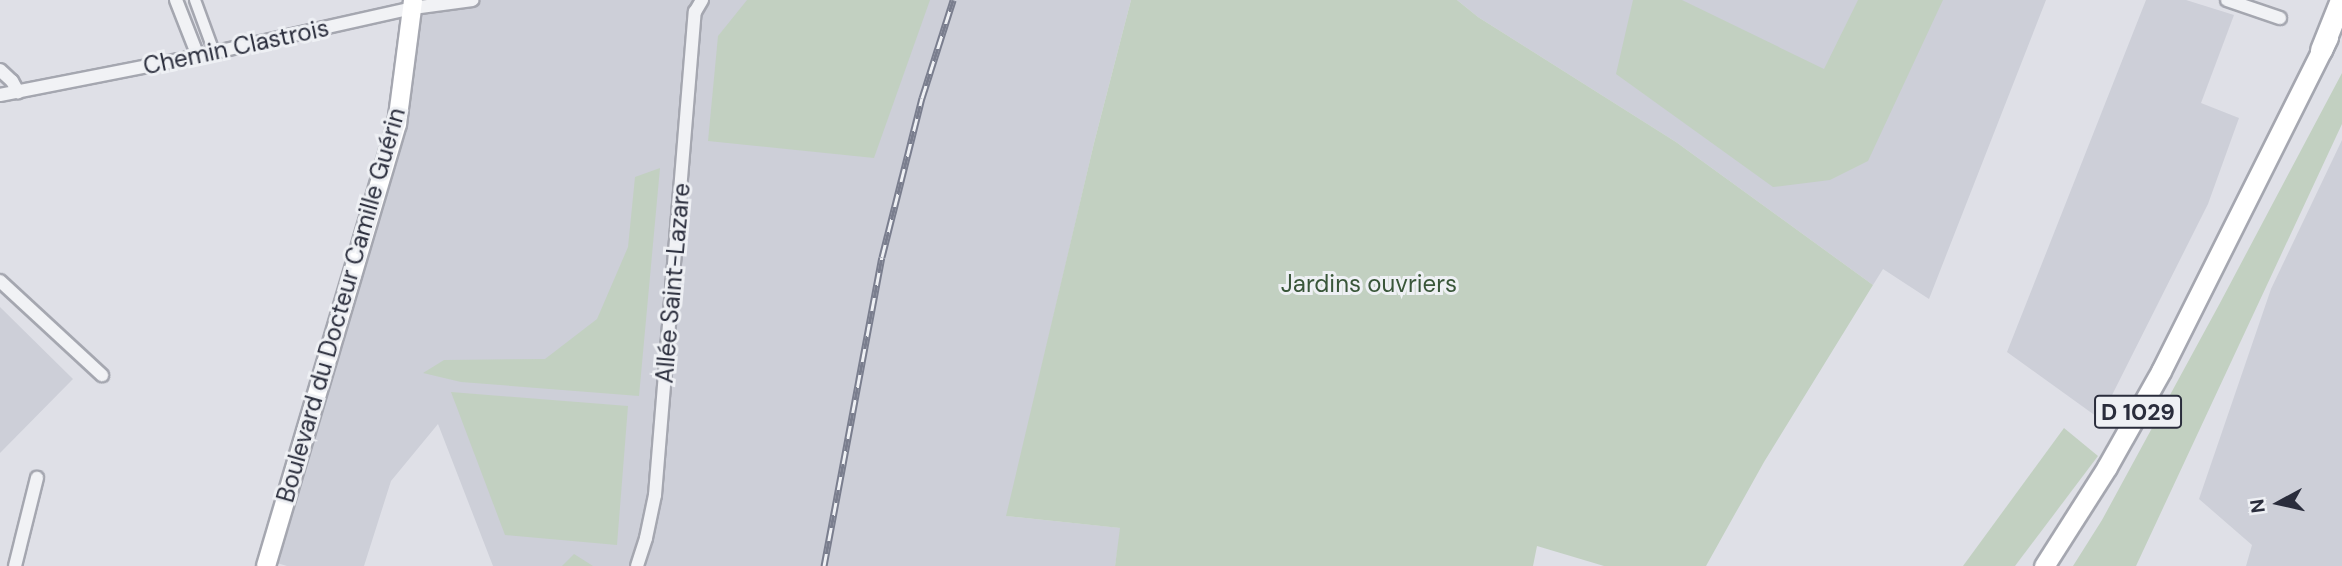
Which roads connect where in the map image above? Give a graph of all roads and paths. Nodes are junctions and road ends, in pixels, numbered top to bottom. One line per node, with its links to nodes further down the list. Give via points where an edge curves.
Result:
1 (176, 0): 12 (street)
2 (195, 0): 11 (street)
3 (472, 0): 7 (street, Chemin Clastrois)
4 (702, 0): 21 (street, Allée Saint-Lazare, via 695,12 655,495)
5 (2227, 0): 9 (street)
6 (2341, 0): 10 (highway)
7 (413, 4): 11 (street, Chemin Clastrois); 20 (main road, Boulevard du Docteur Camille Guérin, via 397,124)
8 (2342, 9): 10 (main road, D 1029)
9 (2280, 18)
10 (2321, 50): 22 (main road, D 1029, via 2161,370)
11 (214, 52): 12 (street, Chemin Clastrois)
12 (198, 56): 14 (street, Chemin Clastrois)
13 (0, 70): 14 (street)
14 (18, 92): 15 (street, Chemin Clastrois)
15 (0, 95)
16 (0, 281): 17 (street)
17 (102, 375)
18 (37, 478): 19 (street)
19 (15, 566)
20 (266, 566)
21 (637, 566)
22 (2044, 566)

